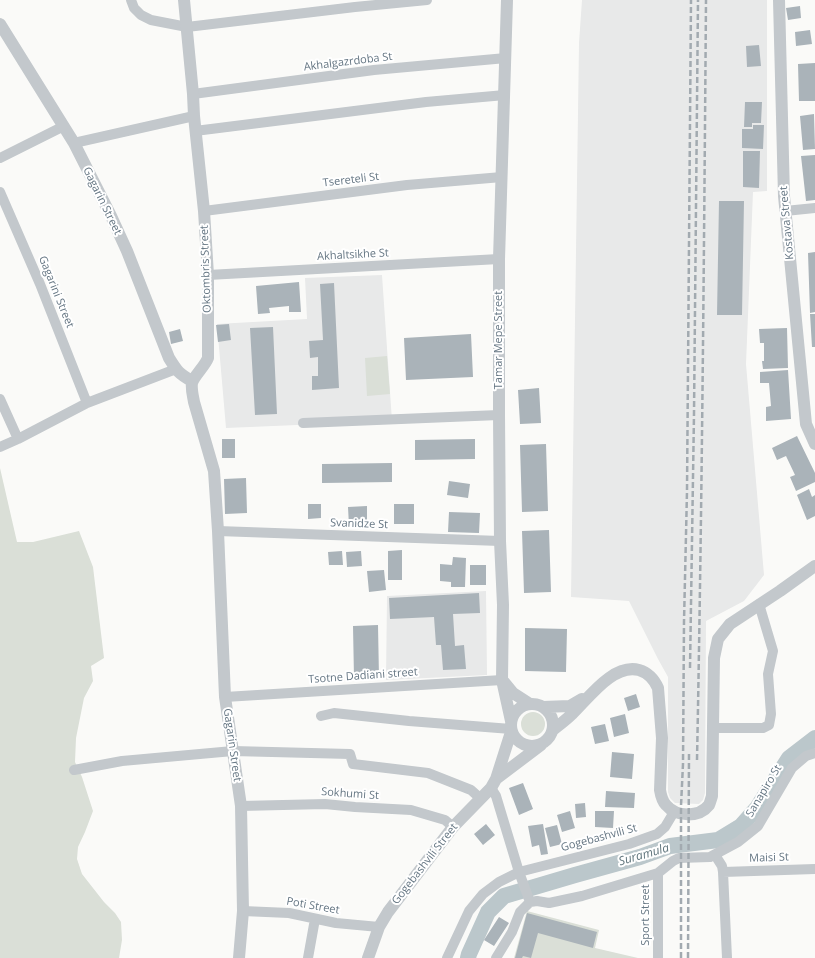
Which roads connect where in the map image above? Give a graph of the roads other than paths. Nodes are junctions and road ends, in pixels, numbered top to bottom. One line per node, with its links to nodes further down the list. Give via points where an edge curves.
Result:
1 (131, 0): 7 (street, via 141,15 151,20)
2 (184, 0): 7 (street, Oktombris Street)
3 (427, 0): 7 (street)
4 (507, 0): 8 (street, Tamar Mepe Street)
5 (779, 0): 20 (street, Kostava Street)
6 (1, 26): 12 (street, Gagarin Street)
7 (187, 28): 9 (street, Oktombris Street)
8 (506, 58): 9 (street, Akhalgazrdoba St, via 374,70); 10 (street, Tamar Mepe Street)
9 (193, 94): 11 (street, Oktombris Street)
10 (505, 96): 13 (street, via 426,102); 16 (street, Tamar Mepe Street)
11 (194, 116): 13 (street, Oktombris Street); 14 (street)
12 (64, 126): 14 (street, Gagarin Street); 15 (street)
13 (195, 131): 19 (street, Oktombris Street)
14 (74, 143): 23 (street, Gagarin Street, via 127,251)
15 (0, 158)
16 (502, 177): 19 (street, Tsereteli St, via 407,185); 21 (street, Tamar Mepe Street)
17 (0, 192): 26 (street, Gagarini Street)
18 (815, 208): 20 (street)
19 (204, 211): 22 (street, Oktombris Street)
20 (785, 211): 30 (street, Kostava Street, via 806,424)
21 (499, 259): 22 (street, Akhaltsikhe St); 27 (street, Tamar Mepe Street)
22 (208, 275): 24 (street, Oktombris Street, via 208,358)
23 (176, 369): 24 (street, Gagarin Street); 26 (street)
24 (192, 381): 32 (street, via 194,402 214,471)
25 (0, 399): 29 (street)
26 (87, 403): 29 (street)
27 (499, 415): 28 (street); 33 (street, Tamar Mepe Street)
28 (303, 423)
29 (18, 439): 31 (street)
30 (815, 444)
31 (0, 447)
32 (218, 531): 33 (street, Svanidze St); 38 (street, Gagarin Street)
33 (500, 541): 36 (street, Tamar Mepe Street, via 503,605)
34 (815, 566): 35 (street)
35 (759, 604): 43 (street, via 730,624 718,639 714,658); 43 (street, via 773,651 768,674 771,714 769,725 763,728)
36 (502, 680): 38 (street, Tsotne Dadiani street); 39 (street, via 513,693); 42 (street, Tamar Mepe Street)
37 (591, 693): 40 (street, via 570,706); 44 (street, via 572,715); 52 (street, via 605,681 626,670 643,671 655,681 658,688 662,738 660,790 666,806)
38 (225, 697): 46 (street, Gagarin Street)
39 (530, 704): 40 (street); 42 (street, via 524,705 513,714)
40 (543, 707): 44 (street, via 552,717)
41 (321, 716): 42 (street, via 334,713 409,721)
42 (511, 727): 45 (street, via 520,743 534,747); 49 (street, Gogebashvili Street)
43 (713, 728): 52 (street, via 712,796 709,805 692,814)
44 (553, 730): 45 (street)
45 (541, 745): 49 (street, Gogebashvili Street)
46 (233, 751): 48 (street, via 122,761); 50 (street, via 350,754 353,764 428,773 471,790); 51 (street, Gagarin Street)
47 (815, 753): 54 (street, Sanapiro St, via 806,756 792,768 758,826 738,842)
48 (74, 770)
49 (493, 784): 50 (street, Gogebashvili Street); 57 (street)
50 (481, 799): 53 (street, Gogebashvili Street)
51 (241, 806): 53 (street, Sokhumi St, via 326,804 411,810 445,820); 60 (street, Gagarin Street)
52 (674, 812): 57 (street, Gogebashvili St, via 657,834)
53 (453, 827): 62 (street, Gogebashvili Street)
54 (715, 855): 56 (street); 58 (street, via 679,858)
55 (815, 868): 56 (street, Maisi St)
56 (723, 872): 69 (street)
57 (520, 873): 59 (street); 66 (street, Gogebashvili St, via 499,882 483,894 469,911)
58 (658, 873): 59 (street, via 582,896 549,903); 68 (street, Sport Street)
59 (529, 900): 67 (street)
60 (243, 911): 61 (street, Poti Street, via 289,913); 63 (street, Gagarin Street)
61 (315, 918): 62 (street, Poti Street, via 336,923); 64 (street)
62 (379, 927): 65 (street, Gogebashvili Street)
63 (239, 958)
64 (308, 958)
65 (368, 958)
66 (446, 958)
67 (496, 958)
68 (658, 958)
69 (727, 958)

